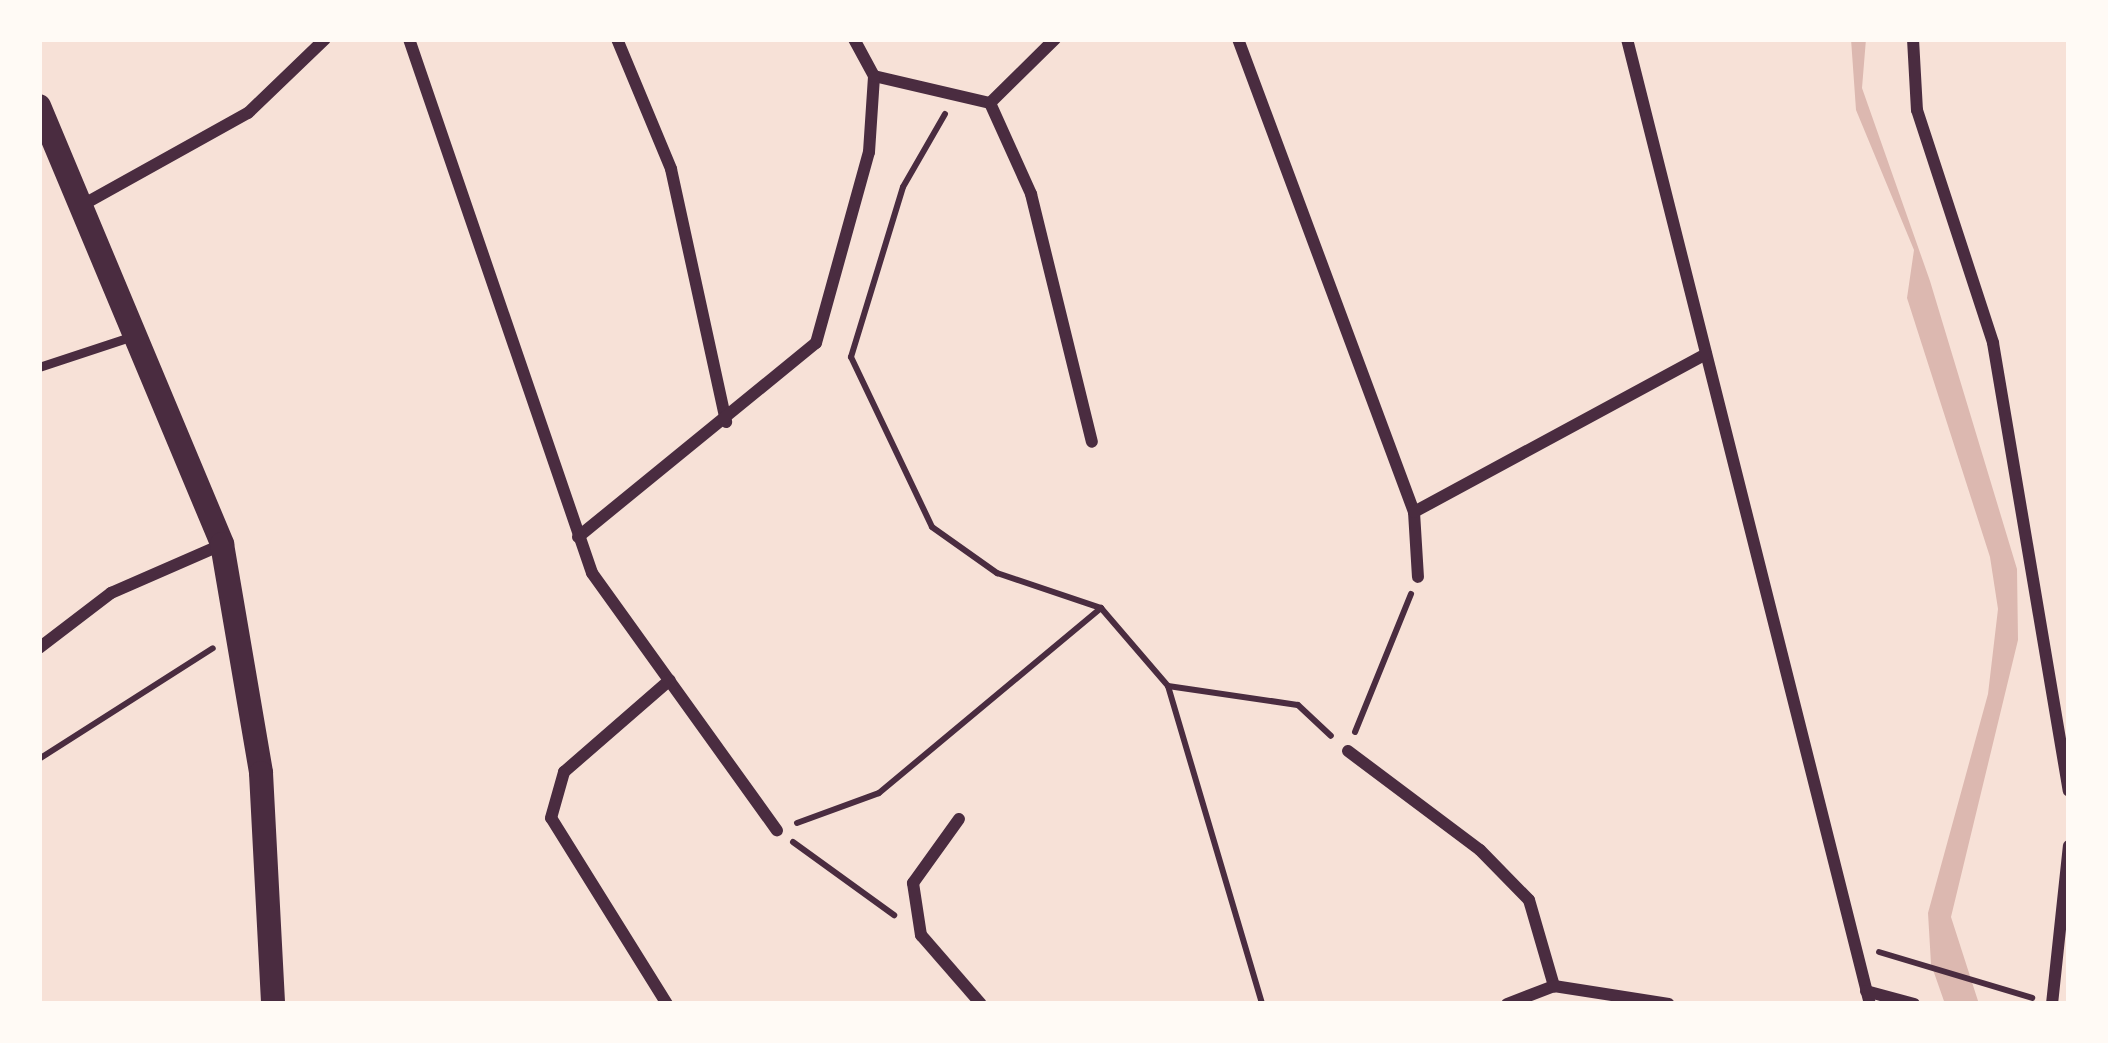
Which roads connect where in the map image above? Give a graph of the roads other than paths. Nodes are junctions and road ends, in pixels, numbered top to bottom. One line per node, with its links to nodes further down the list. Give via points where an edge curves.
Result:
1 (325, 39): 12 (street, via 248,113)
2 (409, 39): 19 (street)
3 (617, 39): 16 (street, via 671,169)
4 (854, 39): 9 (street)
5 (1054, 39): 10 (street)
6 (1238, 39): 18 (street)
7 (1627, 39): 14 (street)
8 (1913, 39): 25 (street, via 1917,110 1993,343)
9 (874, 76): 10 (street); 16 (street, via 869,152 816,343)
10 (990, 104): 17 (street, via 1031,194)
11 (39, 106): 12 (main road)
12 (86, 203): 13 (main road)
13 (139, 334): 15 (lane); 20 (main road)
14 (1706, 354): 18 (street); 30 (street)
15 (39, 367)
16 (726, 422): 19 (street)
17 (1092, 442)
18 (1414, 512): 21 (street)
19 (578, 537): 23 (street, via 592,573)
20 (222, 544): 22 (street, via 111,593); 31 (main road, via 261,773)
21 (1418, 578)
22 (39, 648)
23 (670, 680): 27 (street); 32 (street, via 564,772 551,818)
24 (1348, 751): 29 (street, via 1480,850 1529,900)
25 (2069, 791)
26 (959, 820): 33 (street, via 913,883 921,935)
27 (777, 830)
28 (2069, 845): 38 (street)
29 (1554, 986): 34 (street); 35 (street)
30 (1867, 988): 36 (street); 37 (street)
31 (273, 1004)
32 (667, 1004)
33 (981, 1004)
34 (1507, 1004)
35 (1669, 1004)
36 (1866, 1004)
37 (1914, 1004)
38 (2049, 1004)

